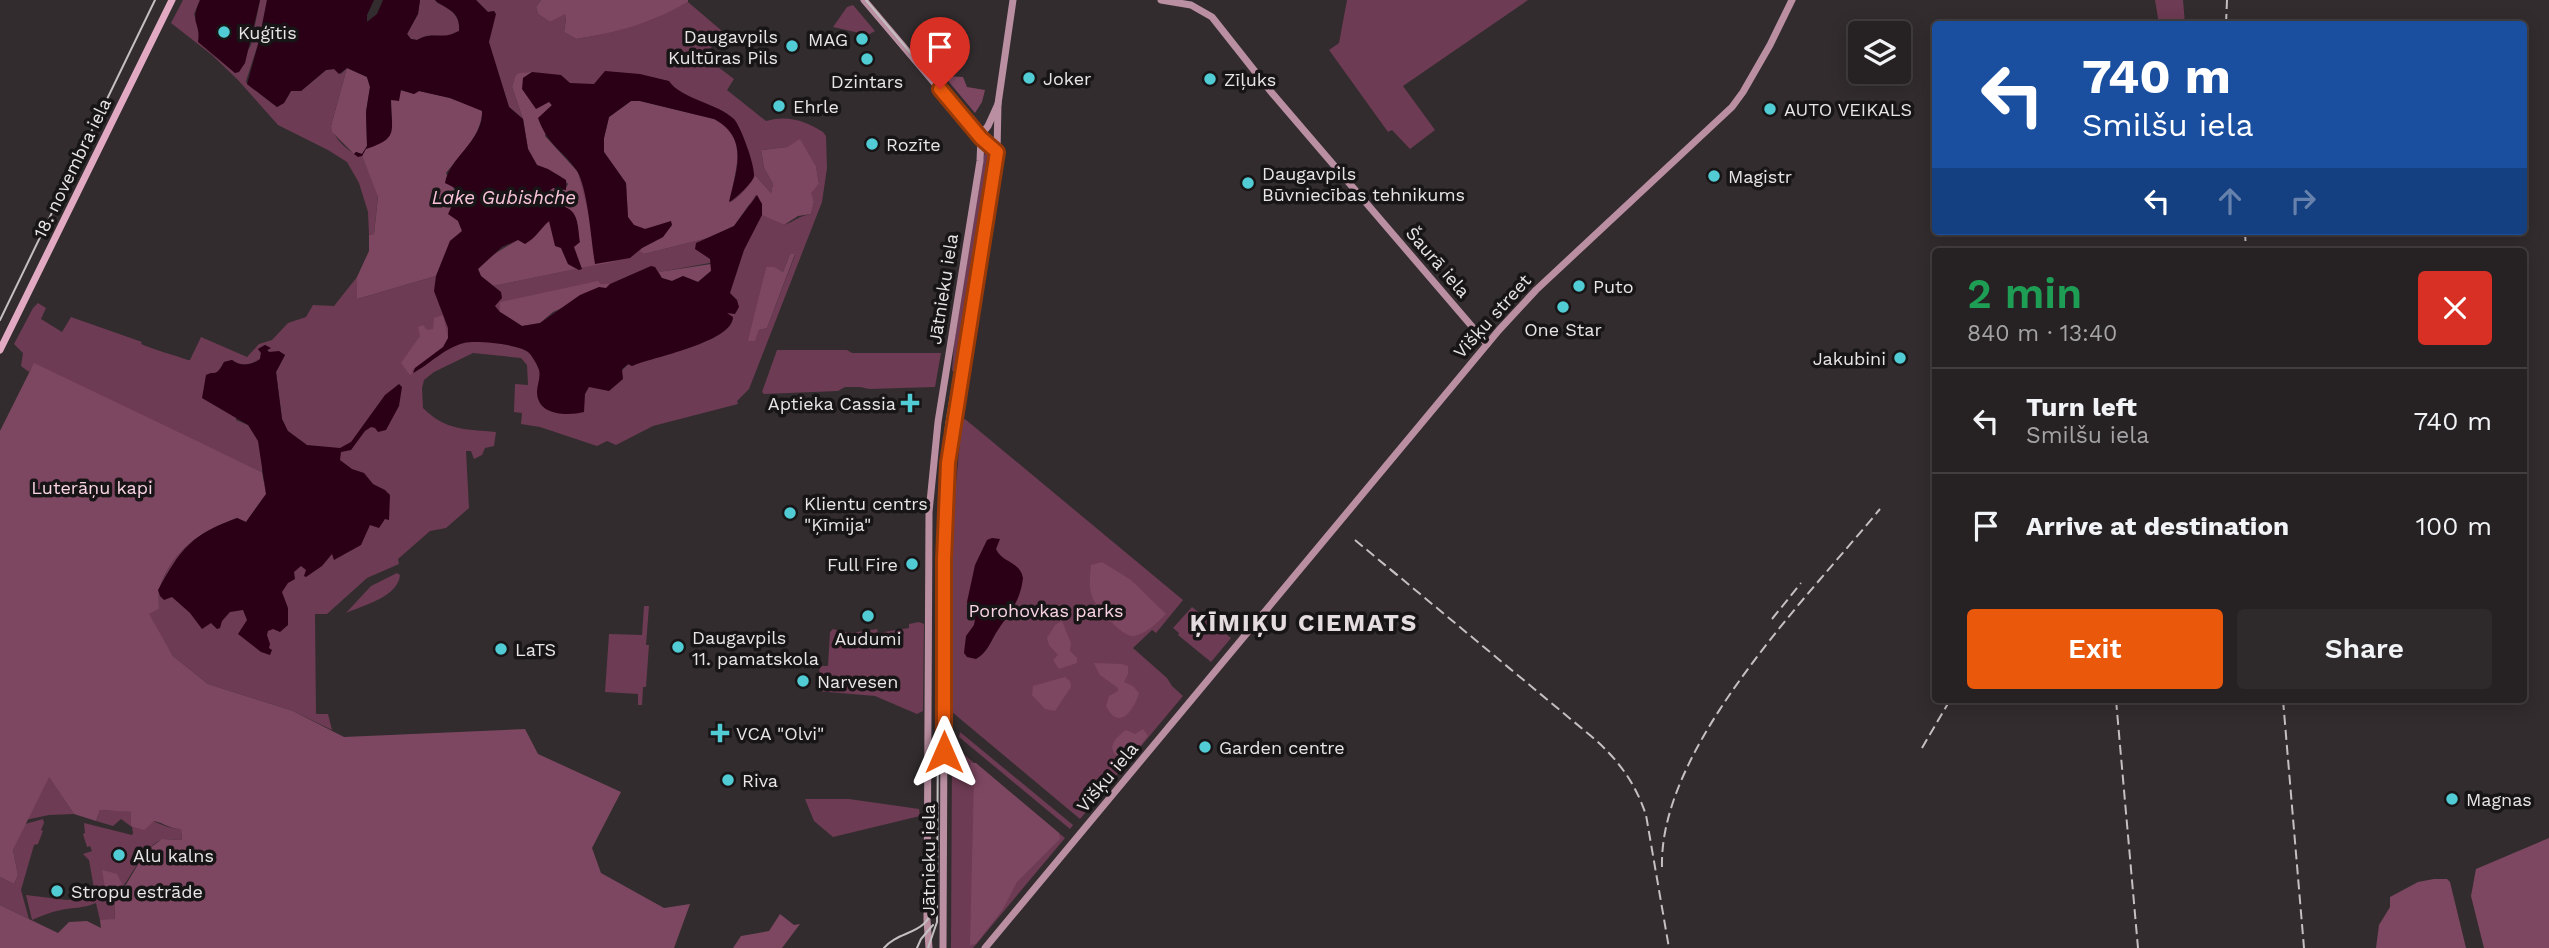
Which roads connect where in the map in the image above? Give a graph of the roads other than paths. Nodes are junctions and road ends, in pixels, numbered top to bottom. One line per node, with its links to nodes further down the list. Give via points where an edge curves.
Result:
1 (172, 0): 10 (main road, 18. novembra iela)
2 (864, 0): 7 (street)
3 (1013, 0): 6 (street, Jātnieku iela)
4 (1161, 0): 9 (street, Šaurā iela, via 1191,5 1212,17)
5 (1792, 0): 9 (street, Višķu street, via 1732,107 1535,290)
6 (998, 104): 7 (street, Jātnieku iela); 8 (street, Jātnieku iela)
7 (980, 137): 8 (street); 11 (street, Jātnieku iela, via 929,512)
8 (997, 152): 12 (street, Jātnieku iela, via 946,490)
9 (1488, 344): 13 (street, Višķu street)
10 (0, 350)
11 (929, 948)
12 (943, 948)
13 (985, 948)

